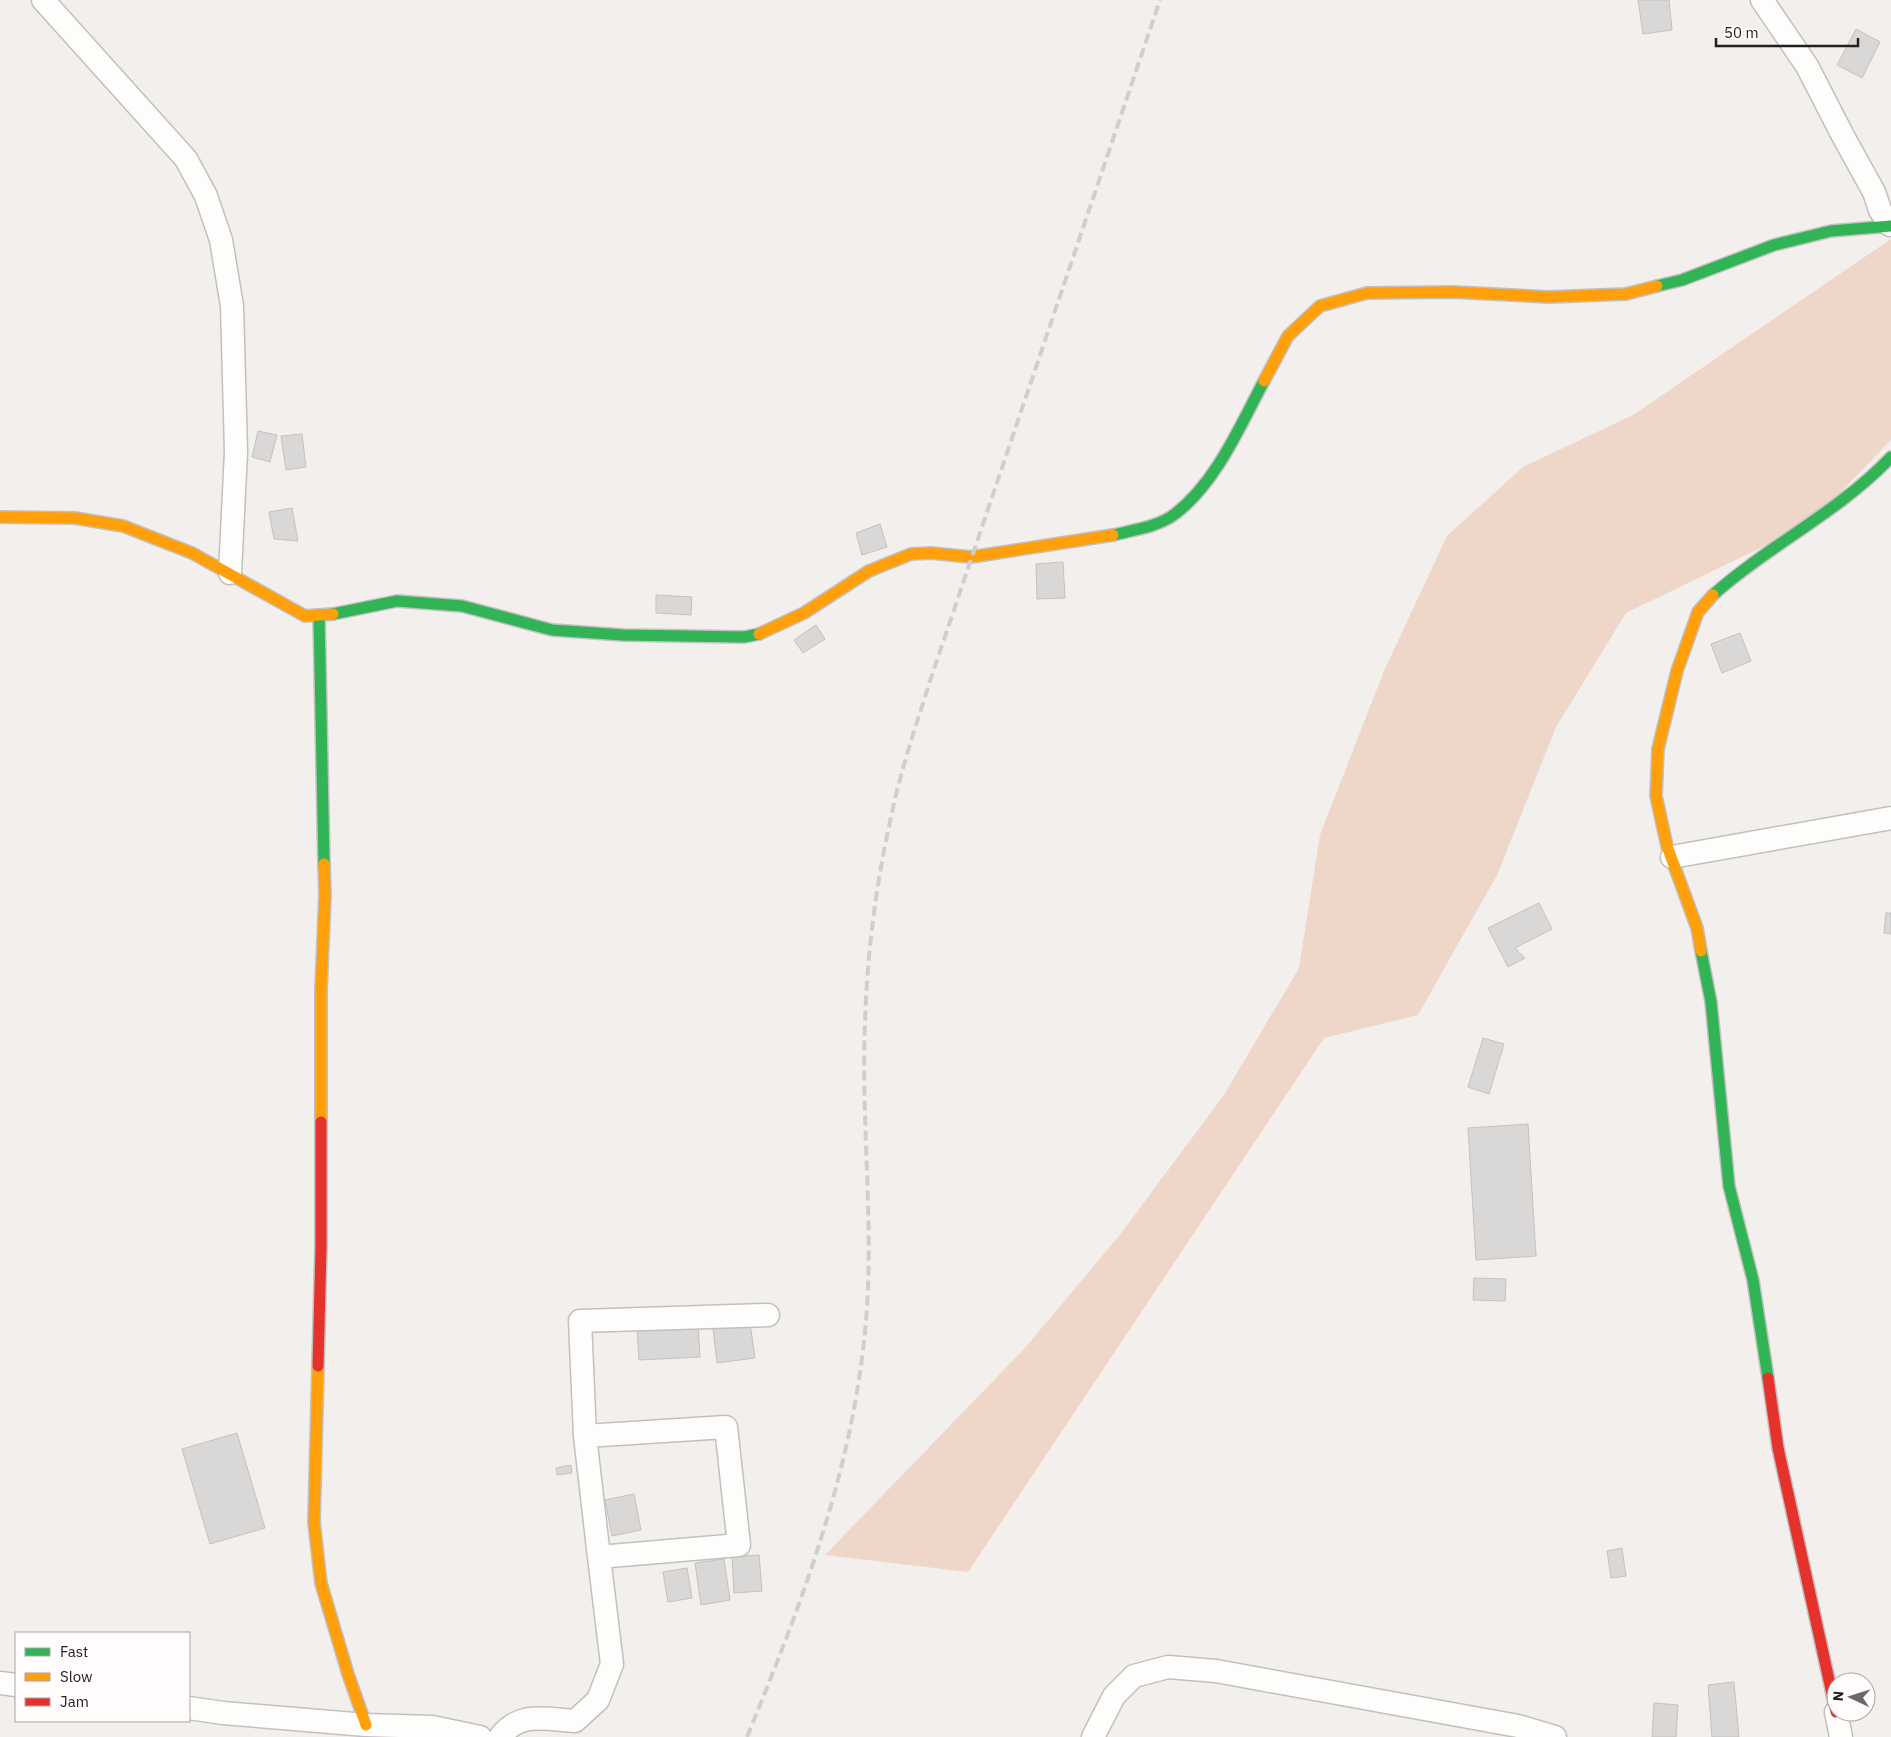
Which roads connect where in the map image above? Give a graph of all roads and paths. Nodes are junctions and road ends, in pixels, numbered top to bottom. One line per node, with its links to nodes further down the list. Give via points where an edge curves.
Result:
1 (43, 0): 6 (street, via 186,159 206,196 221,240 232,306 236,443)
2 (1762, 0): 3 (street, via 1807,66)
3 (1890, 225): 7 (street, via 1831,231 1774,245 1682,280 1626,294 1549,297 1453,292 1367,293 1320,306 1288,336 1222,459 1197,493 1174,514 1155,524 1102,538 971,557 911,554 869,571 804,613 760,634 712,637 552,630 462,606 396,601 339,614)
4 (1891, 458): 9 (street, via 1810,524 1740,572 1698,612 1677,671 1658,749 1656,796)
5 (0, 517): 6 (street, via 75,518 122,526 192,553)
6 (230, 573): 7 (street, via 305,616)
7 (319, 615): 18 (street, via 324,895 321,1247 314,1522 321,1583)
8 (1891, 818): 9 (street)
9 (1672, 857): 13 (street, via 1697,928 1710,993 1729,1186 1752,1280 1778,1448)
10 (768, 1315): 11 (street, via 580,1321)
11 (584, 1436): 12 (street); 12 (street, via 726,1427 739,1545)
12 (600, 1557): 20 (street, via 612,1664 598,1700 575,1721 530,1718 509,1726)
13 (1827, 1672)
14 (0, 1683): 15 (street)
15 (15, 1685)
16 (190, 1708): 18 (street)
17 (1838, 1722): 23 (street)
18 (366, 1725): 19 (street, via 432,1728)
19 (480, 1737)
20 (500, 1737)
21 (1093, 1737): 22 (street, via 1114,1696 1134,1676 1168,1667 1216,1671 1518,1726)
22 (1555, 1737)
23 (1841, 1737)

